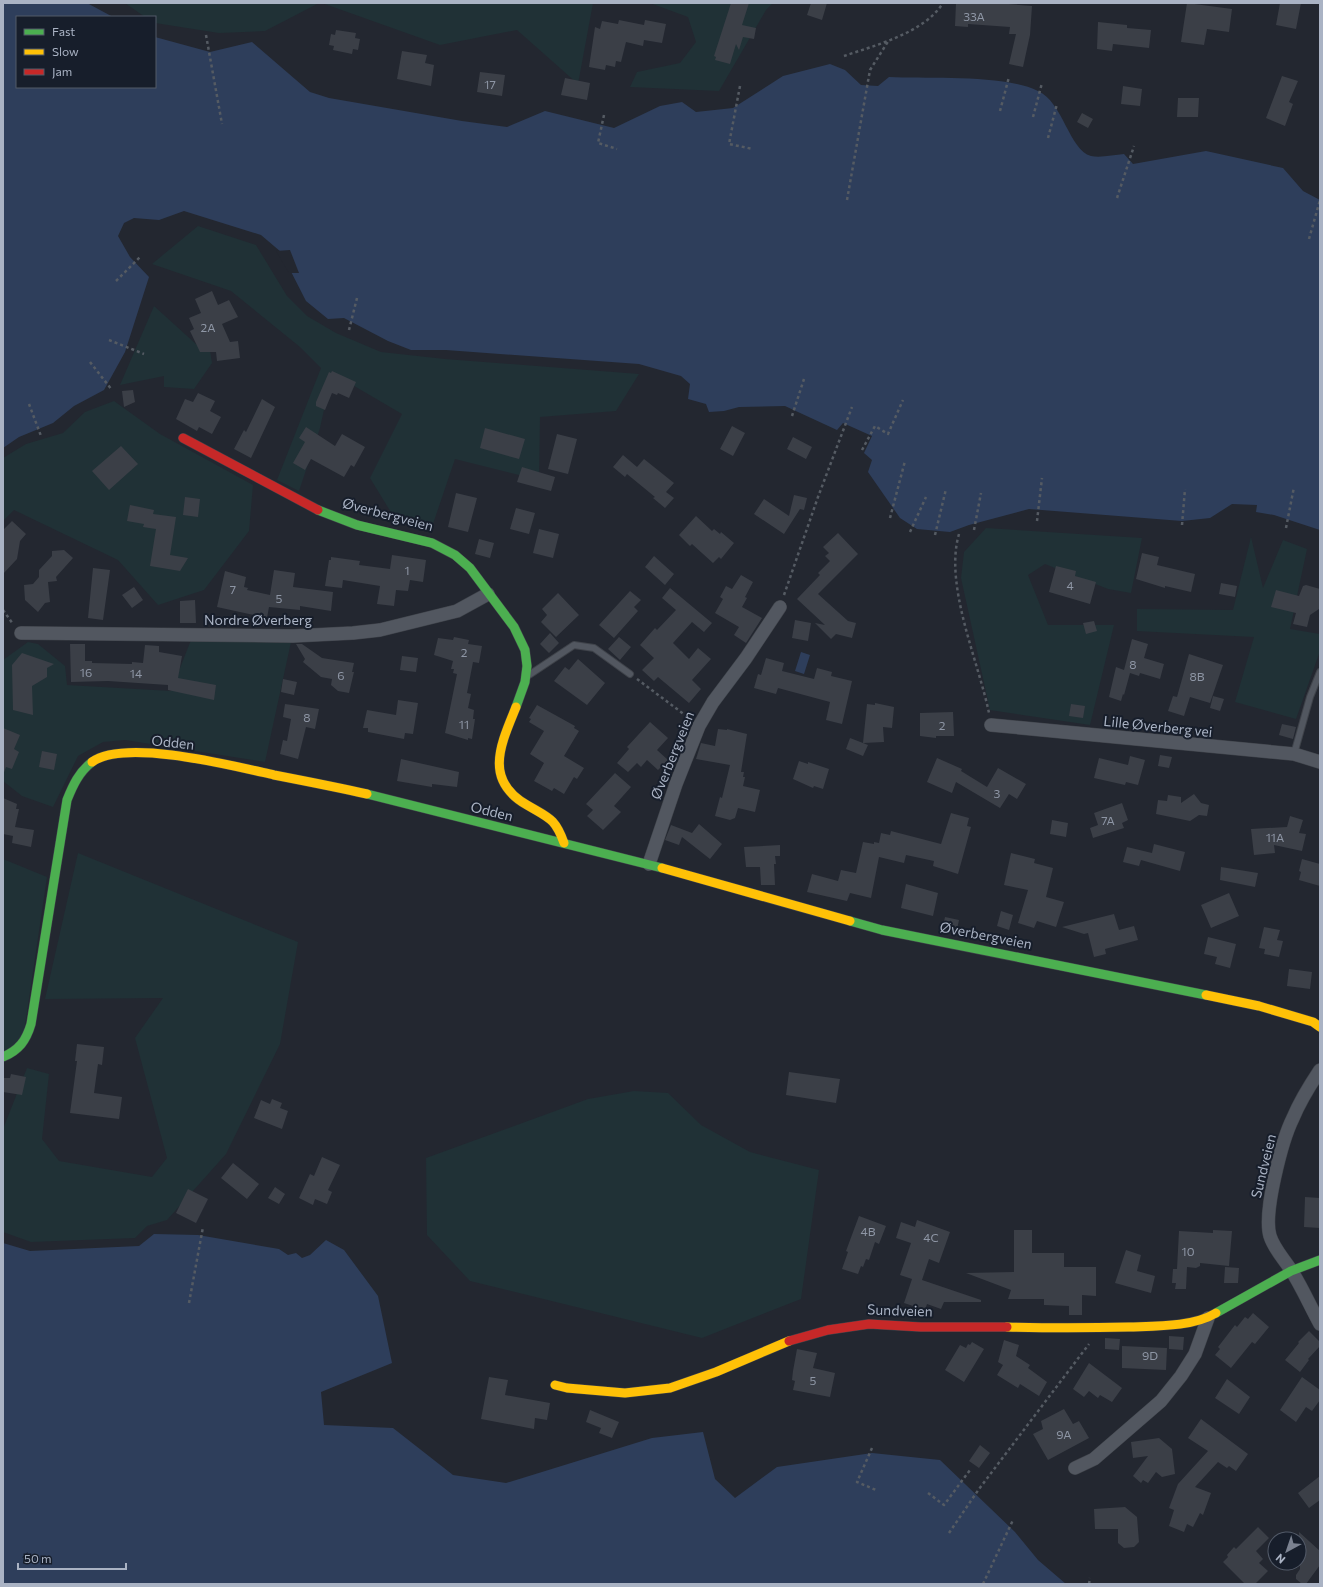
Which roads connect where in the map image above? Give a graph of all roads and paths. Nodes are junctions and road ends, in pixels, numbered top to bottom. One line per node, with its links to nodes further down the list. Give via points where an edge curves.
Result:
1 (943, 3): 3 (path, via 916,28)
2 (206, 35): 12 (path)
3 (889, 40): 4 (path); 18 (path, via 870,70)
4 (844, 56)
5 (1009, 77): 9 (path)
6 (1042, 83): 11 (path)
7 (740, 86): 16 (path, via 729,144)
8 (1057, 104): 13 (path)
9 (1000, 112)
10 (604, 115): 15 (path, via 598,143)
11 (1032, 117)
12 (222, 124)
13 (1048, 138)
14 (1134, 146): 17 (path)
15 (616, 148)
16 (754, 149)
17 (1118, 198)
18 (848, 200)
19 (1320, 200): 20 (path)
20 (1308, 239)
21 (141, 256): 22 (path)
22 (116, 281)
23 (357, 298): 24 (path)
24 (349, 330)
25 (109, 340): 26 (path)
26 (144, 354)
27 (90, 362): 29 (path)
28 (804, 379): 32 (path)
29 (112, 390)
30 (903, 400): 36 (path, via 888,434 875,426)
31 (28, 404): 34 (path)
32 (792, 416)
33 (845, 431): 53 (path, via 852,407)
34 (41, 436)
35 (183, 438): 52 (street, Øverbergveien, via 321,511 368,528 432,541 467,565)
36 (862, 450)
37 (905, 461): 44 (path)
38 (1042, 478): 45 (path)
39 (1294, 487): 47 (path)
40 (946, 489): 51 (path)
41 (1185, 489): 46 (path)
42 (981, 493): 48 (path)
43 (926, 498): 49 (path)
44 (890, 518)
45 (1037, 521)
46 (1182, 525)
47 (1286, 528)
48 (974, 530)
49 (910, 532)
50 (960, 534): 58 (path, via 955,550 959,600 985,692)
51 (935, 535)
52 (488, 594): 54 (street, Nordre Øverberg, via 457,610 380,630 353,633 293,636); 57 (street, Øverbergveien, via 517,632 525,651)
53 (780, 607): 59 (street, Øverbergveien)
54 (21, 633)
55 (1320, 672): 60 (lane)
56 (630, 674): 57 (lane, via 594,648 574,645); 59 (path)
57 (527, 676): 62 (street, Øverbergveien, via 501,748 501,778 522,803 547,816 559,827)
58 (991, 725): 60 (street, Lille Øverberg vei)
59 (699, 726): 63 (street, Øverbergveien)
60 (1294, 754): 61 (street, Lille Øverberg vei)
61 (1320, 762)
62 (564, 843): 63 (street, Øverbergveien); 65 (street, Odden, via 357,792 179,755 119,753 99,757 84,768 73,784 67,800 33,1017 24,1042 15,1053)
63 (649, 864): 64 (street, Øverbergveien, via 882,930 1259,1006 1313,1022)
64 (1320, 1027)
65 (3, 1057)
66 (1320, 1070): 69 (street, Sundveien, via 1292,1119 1283,1145 1270,1204 1270,1236)
67 (203, 1227): 70 (path)
68 (1320, 1260): 69 (street)
69 (1291, 1271): 71 (street, Sundveien); 72 (street, Sundveien)
70 (190, 1303)
71 (1208, 1318): 73 (street, Sundveien, via 1164,1326); 76 (street, via 1195,1354 1161,1401 1094,1459)
72 (1320, 1324)
73 (1101, 1328): 74 (street, Sundveien, via 921,1327 869,1324 828,1330 784,1342 716,1372 670,1388 625,1393); 81 (path, via 984,1482)
74 (555, 1385)
75 (872, 1448): 78 (path, via 857,1482)
76 (1075, 1468)
77 (970, 1470): 79 (path, via 944,1505)
78 (876, 1490)
79 (928, 1493)
80 (1013, 1520): 83 (path)
81 (949, 1533)
82 (1090, 1578): 84 (path)
83 (983, 1584)
84 (1089, 1584)

